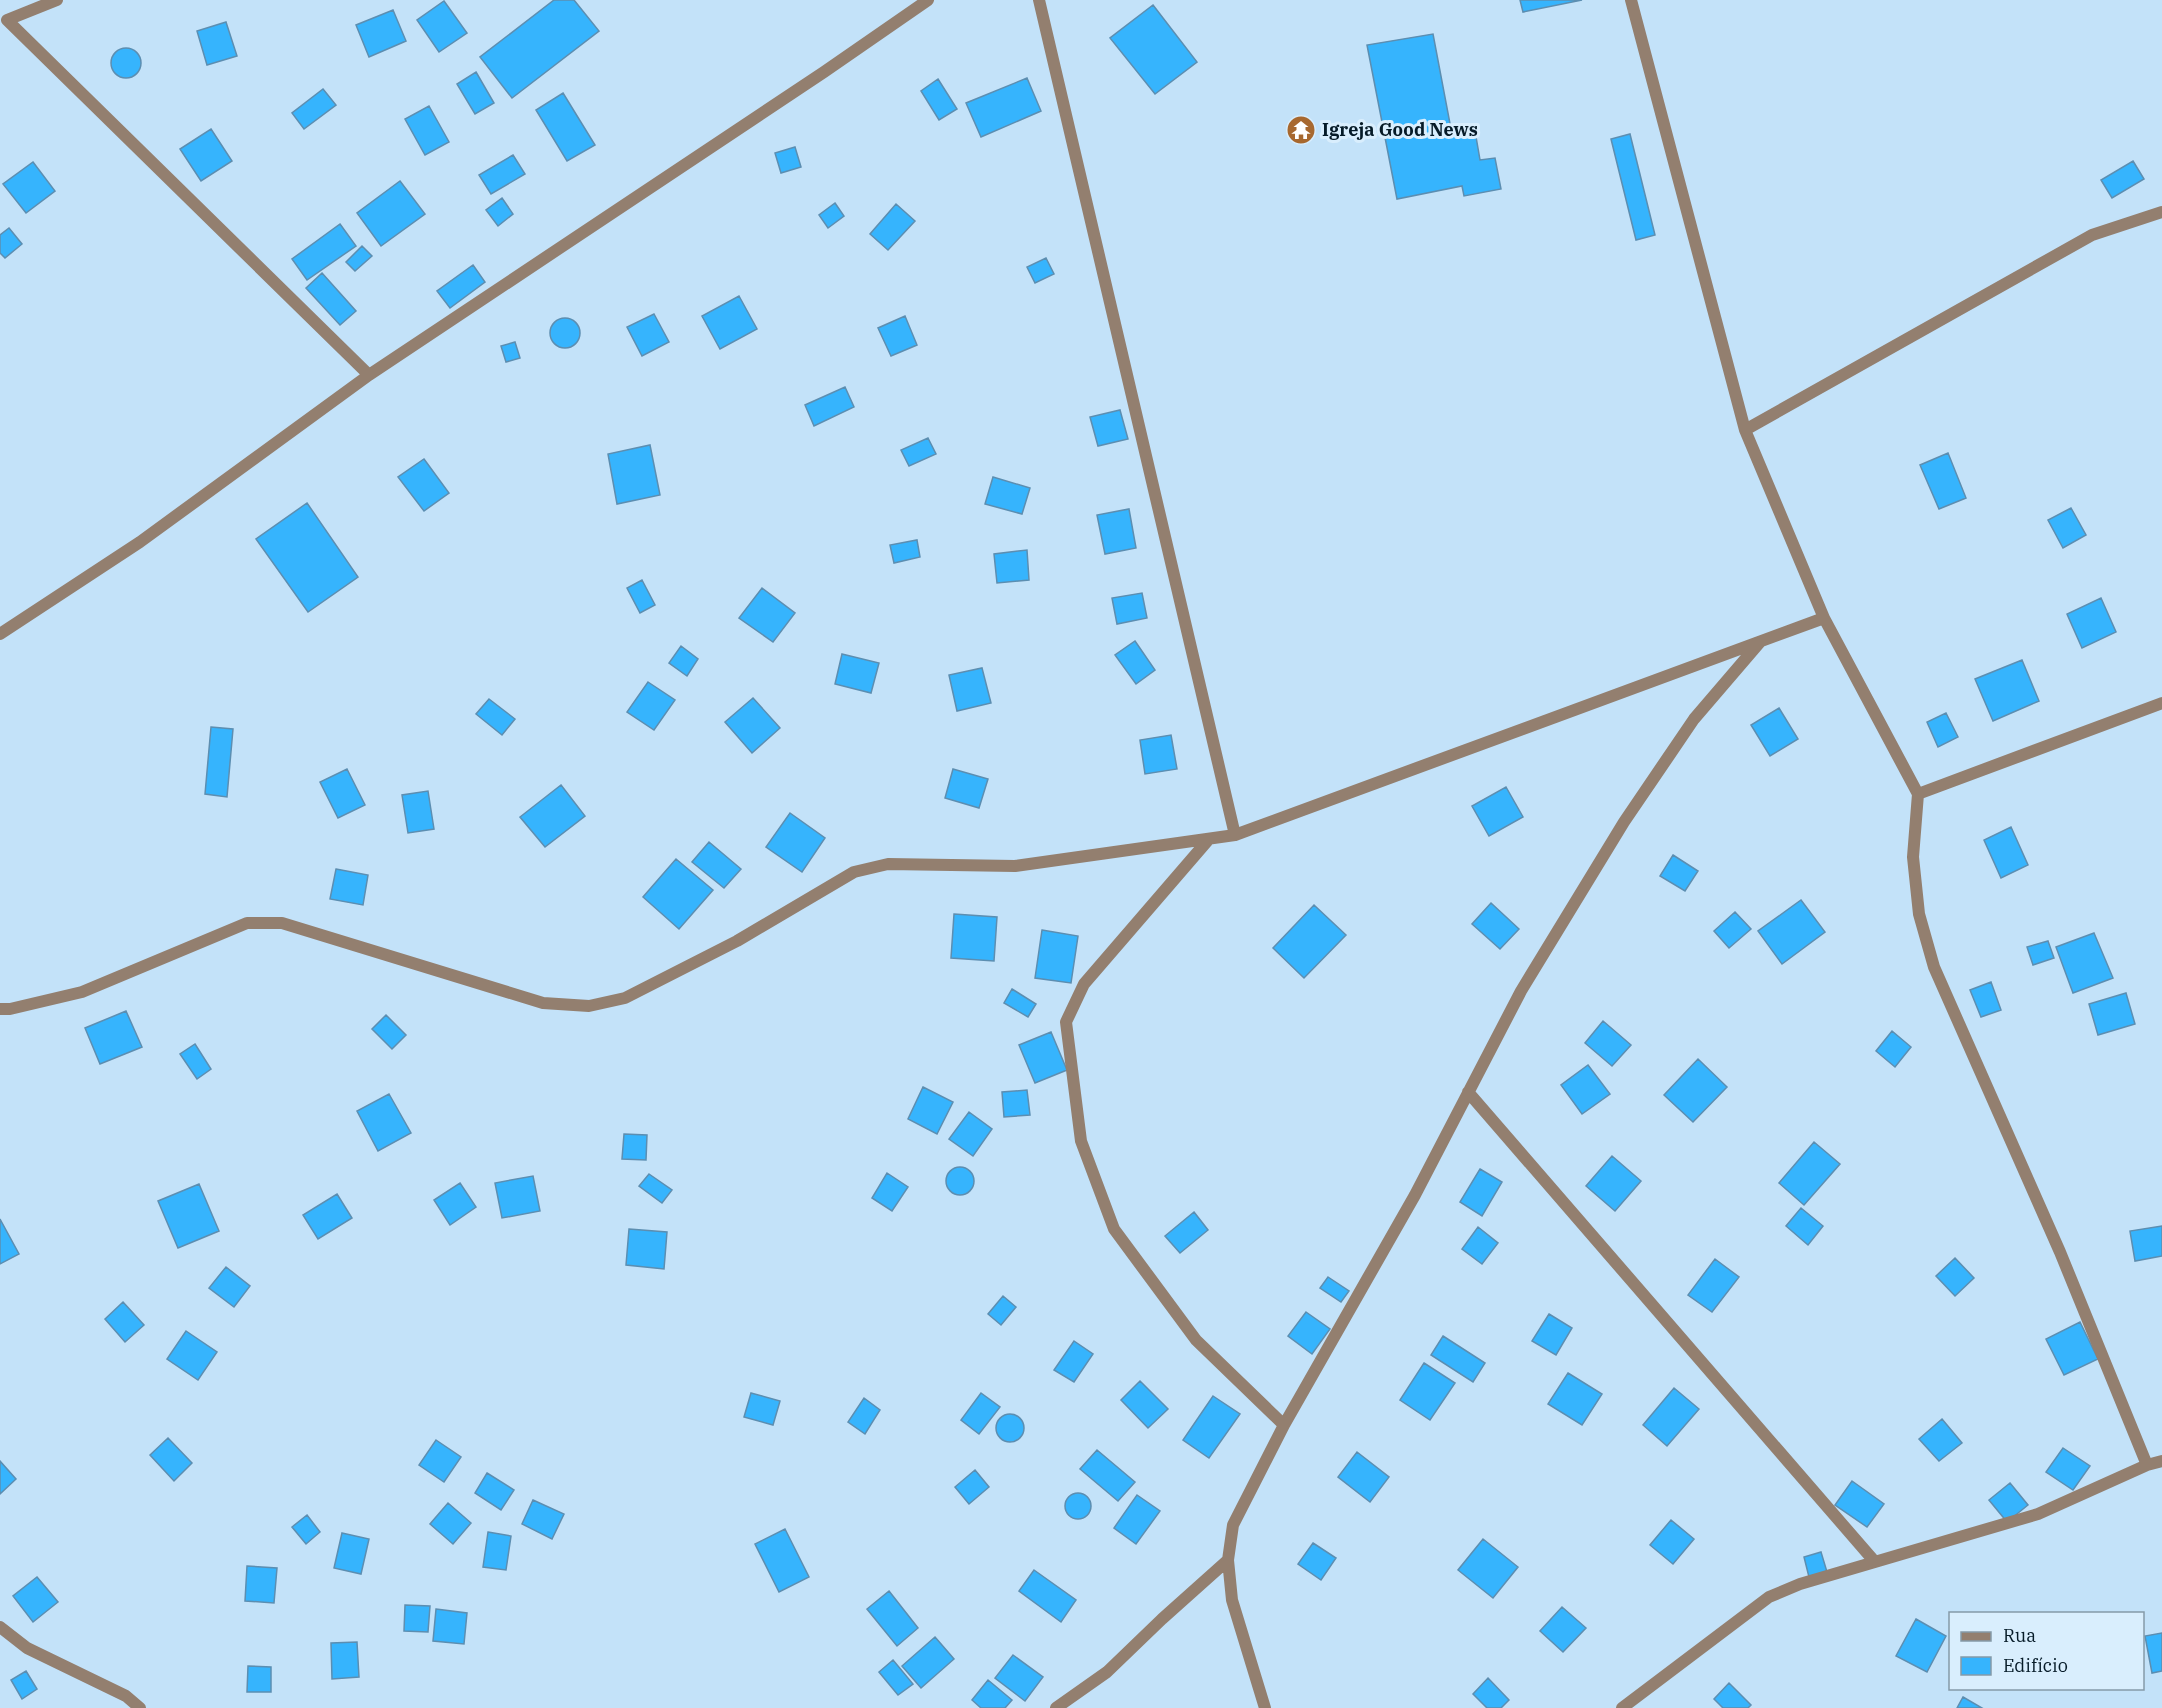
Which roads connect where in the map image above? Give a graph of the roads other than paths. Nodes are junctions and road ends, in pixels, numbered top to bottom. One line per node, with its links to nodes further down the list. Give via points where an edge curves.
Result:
1 (57, 0): 5 (street)
2 (928, 0): 7 (street)
3 (1039, 0): 14 (street)
4 (1631, 0): 8 (street)
5 (3, 22): 7 (street)
6 (2162, 212): 8 (street, via 2092,236)
7 (369, 375): 10 (street, via 140,542)
8 (1745, 430): 9 (street)
9 (1824, 618): 11 (street); 13 (street)
10 (0, 634)
11 (1761, 641): 14 (street); 17 (street, via 1694,719 1624,822 1521,991)
12 (2162, 703): 13 (street)
13 (1918, 794): 20 (street, via 1913,857 1919,914 1934,967 2060,1252)
14 (1235, 835): 15 (street)
15 (1209, 839): 16 (street, via 1015,866 888,864 854,872 737,941 625,998 589,1006 543,1003 282,923 247,923 82,992); 18 (street, via 1084,984 1074,1003 1066,1022 1081,1141 1114,1229 1196,1340)
16 (0, 1009)
17 (1468, 1092): 18 (street, via 1415,1195); 22 (street)
18 (1284, 1425): 21 (street, via 1233,1525)
19 (2162, 1461): 20 (street)
20 (2147, 1465): 22 (street, via 2038,1514)
21 (1228, 1560): 25 (street, via 1107,1672); 26 (street, via 1232,1600)
22 (1875, 1562): 27 (street, via 1769,1597)
23 (0, 1627): 24 (street, via 27,1648 126,1696)
24 (140, 1708)
25 (1056, 1708)
26 (1265, 1708)
27 (1622, 1708)

